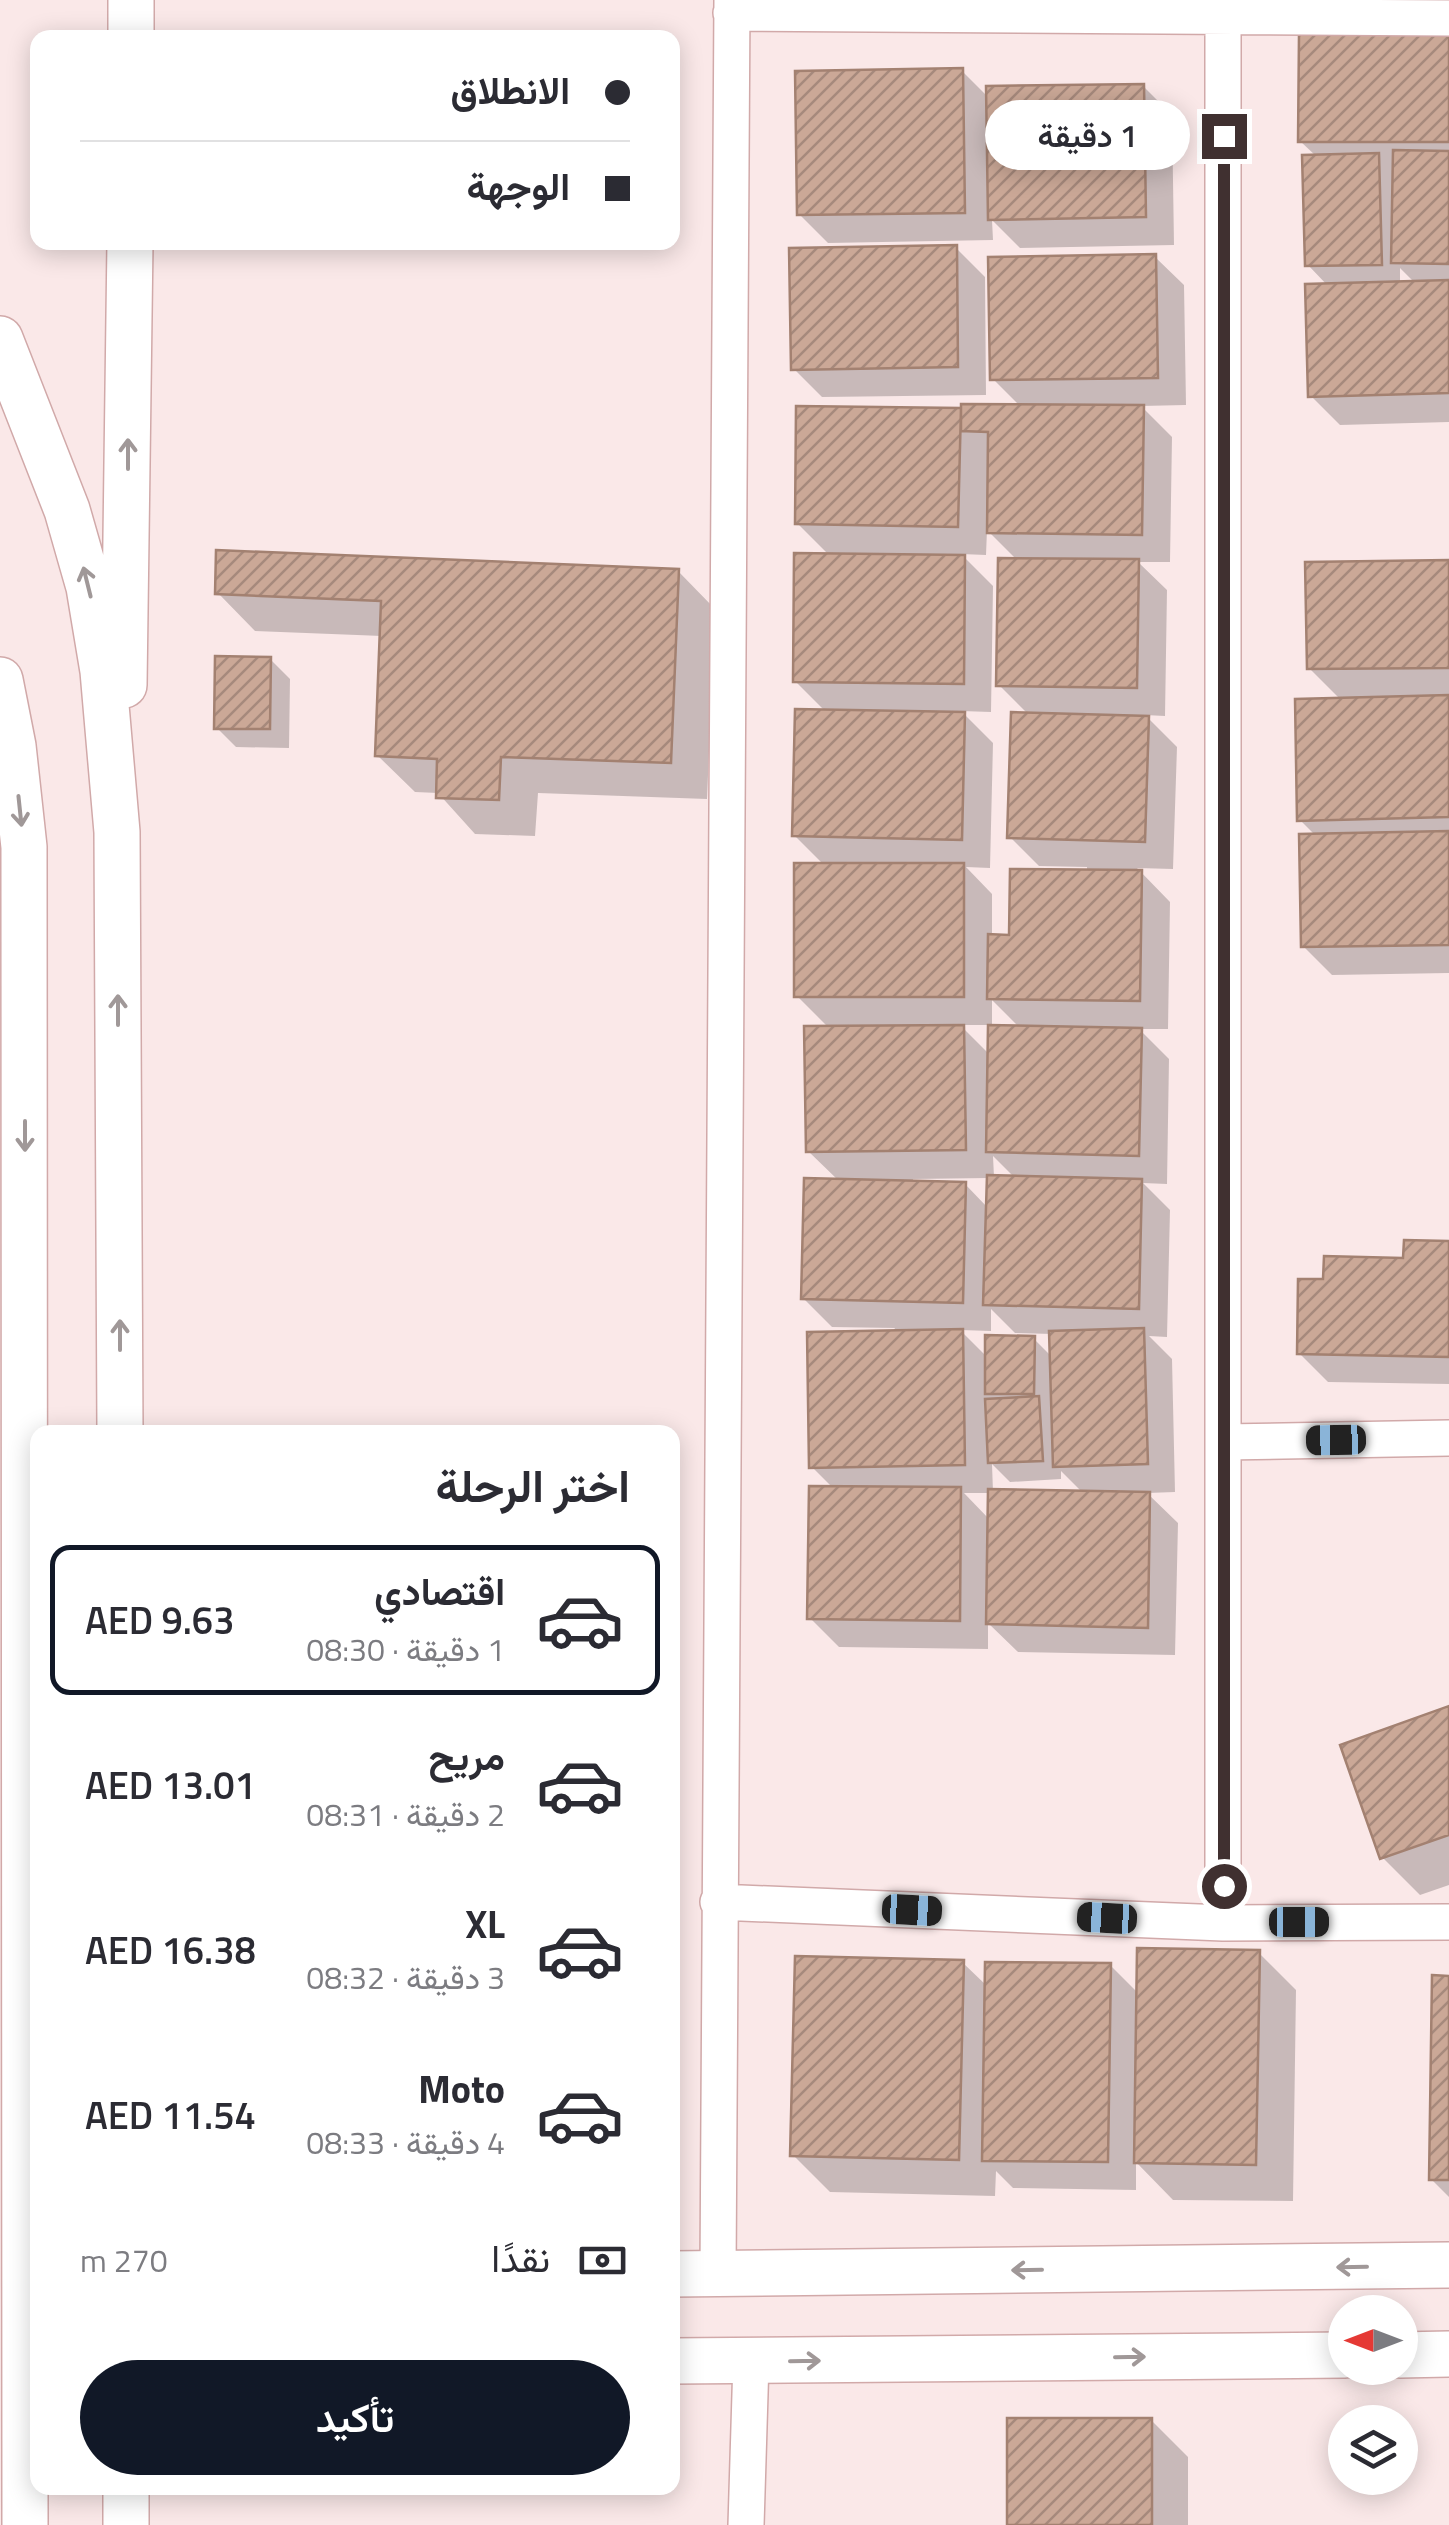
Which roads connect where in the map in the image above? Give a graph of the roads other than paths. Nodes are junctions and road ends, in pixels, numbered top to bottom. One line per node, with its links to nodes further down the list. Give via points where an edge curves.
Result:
1 (131, 0): 5 (street)
2 (732, 7): 3 (street); 13 (street)
3 (1224, 17): 4 (street); 12 (street)
4 (1449, 18)
5 (131, 30)
6 (130, 250): 9 (street, one-way to 6, via 127,612)
7 (0, 339): 9 (street, one-way to 7, via 89,587 67,510)
8 (0, 680): 16 (street, one-way to 16, via 24,847)
9 (117, 832): 10 (street, one-way to 9)
10 (120, 1425)
11 (1449, 1438): 12 (street)
12 (1224, 1442): 15 (street)
13 (718, 1902): 15 (street); 20 (street)
14 (1449, 1922): 15 (street)
15 (1224, 1923)
16 (24, 2235): 17 (street); 27 (street)
17 (30, 2255)
18 (1449, 2266): 20 (street, one-way to 20)
19 (680, 2274): 20 (street)
20 (718, 2274)
21 (1449, 2354): 23 (street)
22 (1328, 2355): 25 (street, one-way to 22)
23 (1418, 2355)
24 (680, 2361): 25 (street)
25 (751, 2361): 31 (street)
26 (30, 2389): 27 (street)
27 (24, 2410): 29 (street)
28 (126, 2495): 30 (street)
29 (25, 2525)
30 (126, 2525)
31 (746, 2525)

